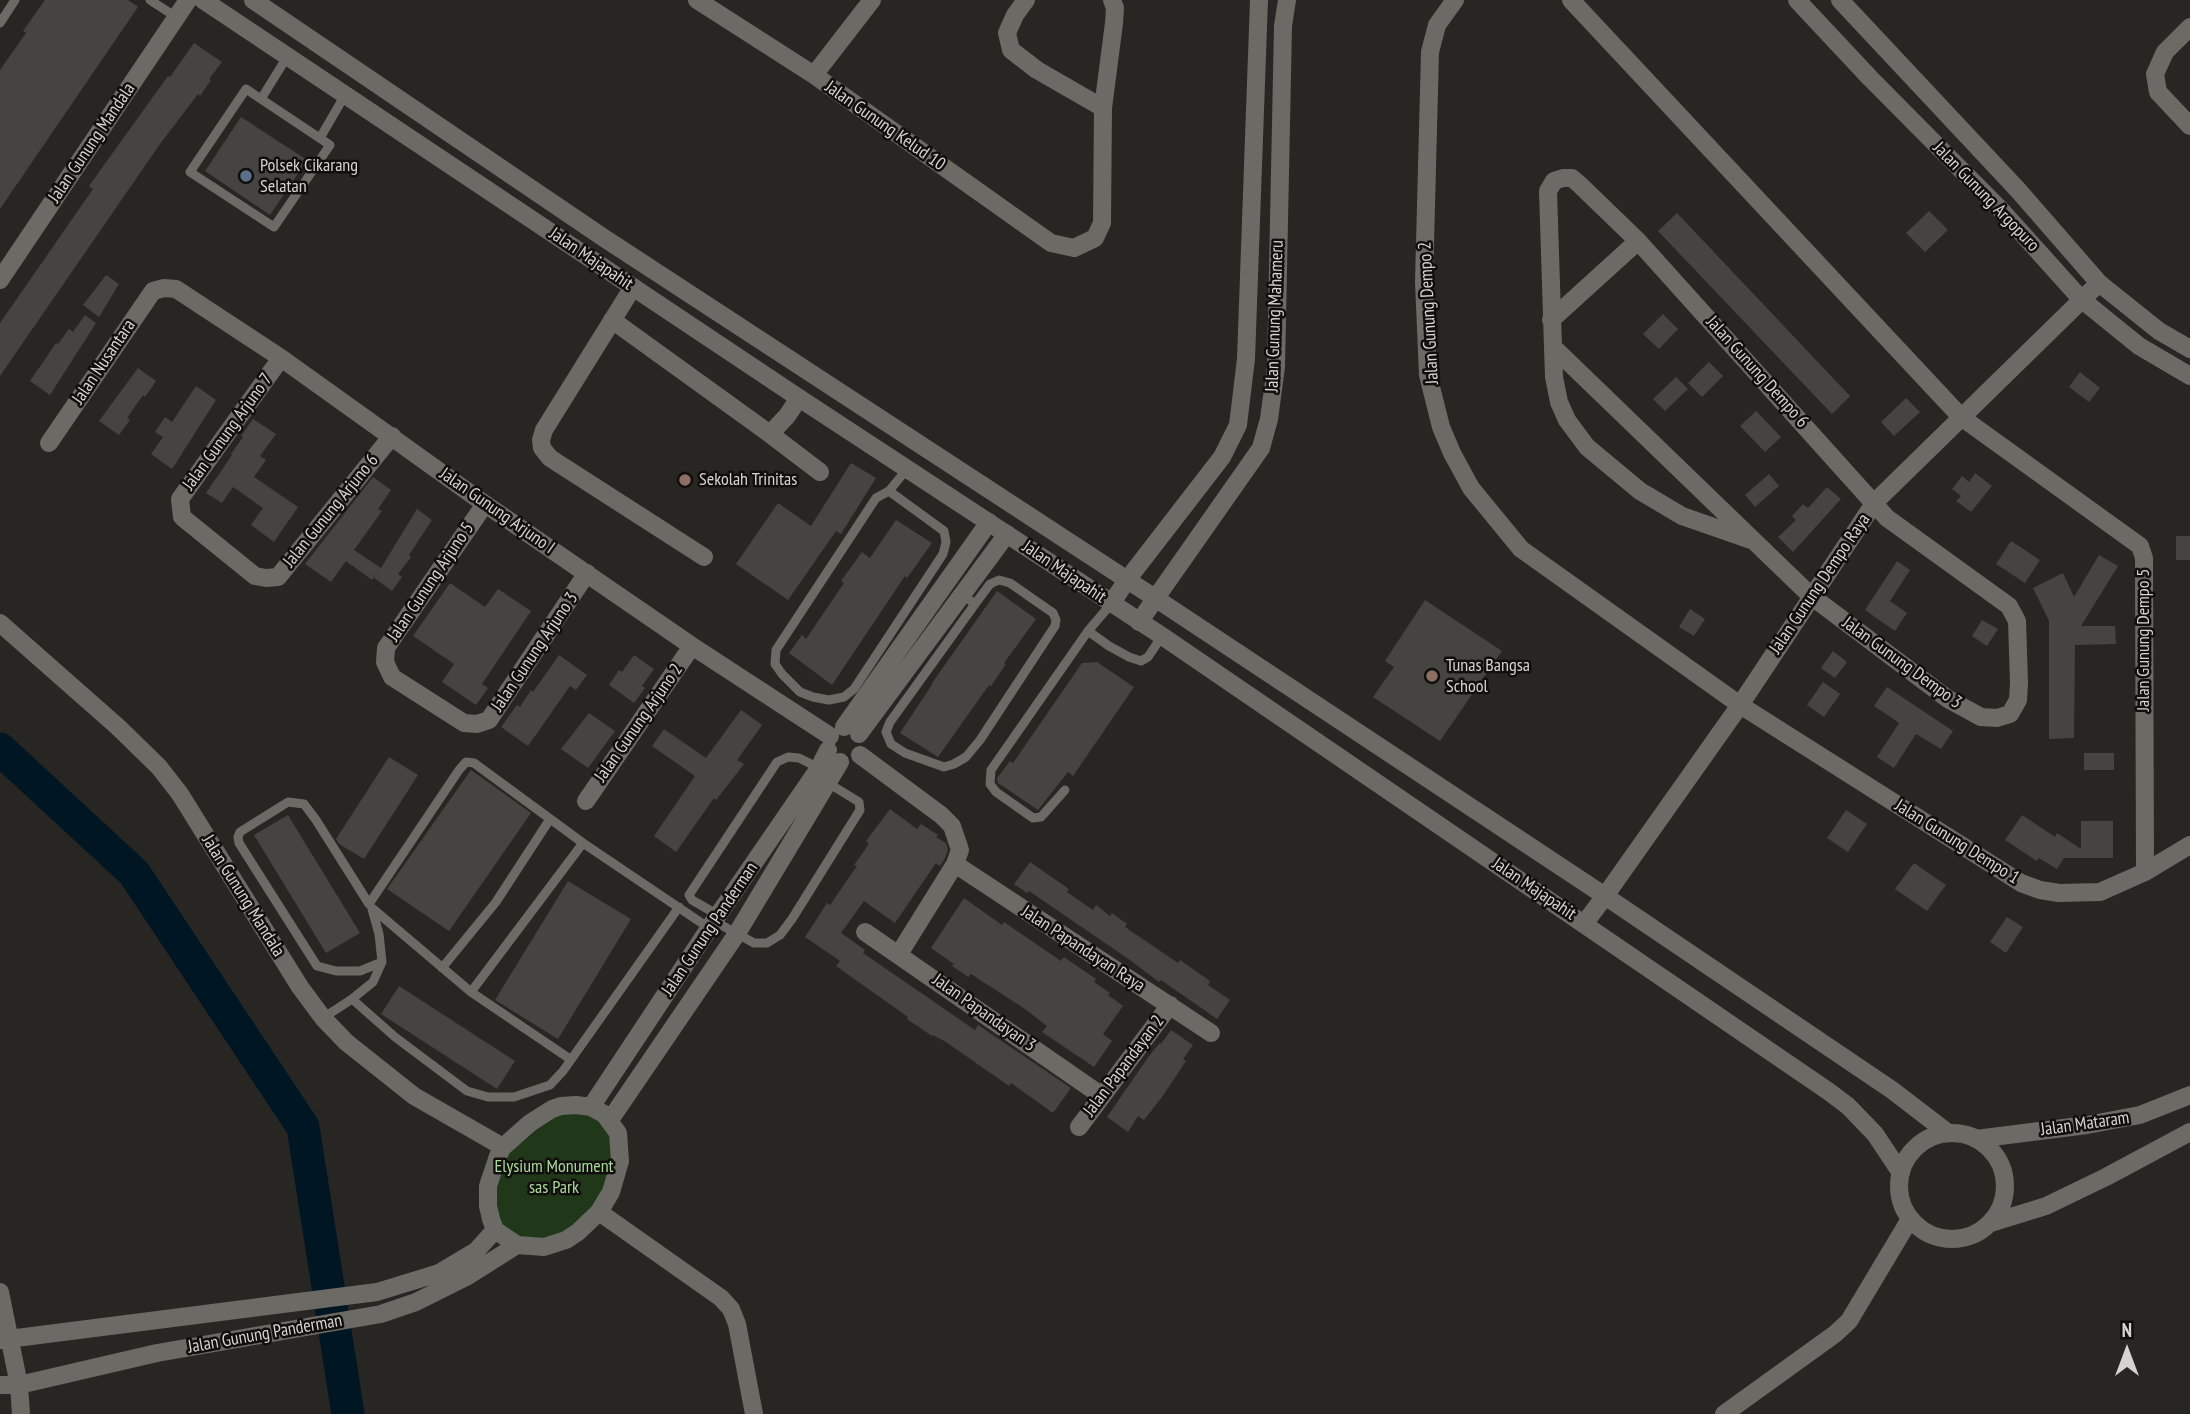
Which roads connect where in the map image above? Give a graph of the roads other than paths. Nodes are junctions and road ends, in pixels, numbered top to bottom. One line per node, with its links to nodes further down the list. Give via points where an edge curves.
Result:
1 (15, 0): 16 (lane)
2 (150, 0): 15 (lane)
3 (203, 0): 18 (street, Jalan Majapahit)
4 (253, 0): 27 (street, Jalan Majapahit)
5 (697, 0): 19 (street, Jalan Gunung Kelud 10)
6 (872, 0): 19 (street)
7 (1026, 0): 22 (street, via 1007,33 1011,50)
8 (1112, 0): 22 (street, via 1114,23)
9 (1287, 0): 26 (street, Jalan Gunung Mahameru)
10 (1455, 0): 67 (street, Jalan Gunung Dempo 2, via 1437,24 1430,52 1424,282 1429,375 1441,427 1472,488 1521,549)
11 (1571, 0): 42 (street)
12 (1797, 0): 34 (street, Jalan Gunung Argopuro)
13 (1840, 0): 31 (street, Jalan Gunung Argopuro)
14 (1258, 1): 25 (street, Jalan Gunung Mahameru)
15 (182, 8): 30 (street, Jalan Gunung Mandala)
16 (0, 23)
17 (2190, 27): 23 (street, via 2165,52 2155,74 2158,92)
18 (287, 57): 20 (street, Jalan Majapahit); 21 (lane)
19 (814, 75): 22 (street, Jalan Gunung Kelud 10, via 1051,243 1074,248 1095,238 1102,223)
20 (345, 95): 24 (lane); 29 (street, Jalan Majapahit)
21 (261, 99): 24 (lane); 24 (lane, via 246,89 190,172 274,227 330,145)
22 (1103, 108)
23 (2190, 126)
24 (320, 138)
25 (1251, 198): 26 (street); 57 (street, Jalan Gunung Mahameru, via 1246,359 1238,425 1222,457)
26 (1279, 198): 59 (street, Jalan Gunung Mahameru, via 1276,368 1261,447)
27 (604, 238): 29 (street); 57 (street, Jalan Majapahit)
28 (1638, 242): 36 (street); 36 (street, Jalan Gunung Dempo 6, via 1572,178 1554,181 1548,191); 49 (street, Jalan Gunung Dempo 6)
29 (591, 259): 32 (street, Jalan Majapahit)
30 (0, 279)
31 (2099, 283): 34 (street, Jalan Gunung Dempo Raya); 38 (street, Jalan Gunung Argopuro, via 2159,331)
32 (633, 287): 35 (street); 41 (street, Jalan Majapahit)
33 (164, 288): 39 (street, Jalan Gunung Arjuno I, via 176,289); 45 (street, Jalan Nusantara, via 153,291)
34 (2081, 299): 40 (street, Jalan Gunung Argopuro, via 2139,346); 42 (street, Jalan Gunung Dempo Raya)
35 (612, 320): 43 (street); 54 (street, via 544,430 542,448 550,458)
36 (1551, 320): 37 (street, Jalan Gunung Dempo 6)
37 (1553, 346): 53 (street, Jalan Gunung Dempo 6); 53 (street, Jalan Gunung Dempo 6, via 1559,402 1587,447 1640,491 1682,516)
38 (2190, 349)
39 (281, 358): 44 (street, Jalan Gunung Arjuno I); 56 (street, Jalan Gunung Arjuno 7, via 180,499 181,517 255,576)
40 (2190, 376)
41 (799, 398): 43 (street); 46 (street, Jalan Majapahit)
42 (1961, 417): 49 (street, Jalan Gunung Dempo Raya); 77 (street, Jalan Gunung Dempo 5, via 2140,546 2144,558)
43 (770, 434): 47 (street)
44 (392, 436): 50 (street, Jalan Gunung Arjuno I); 56 (street, Jalan Gunung Arjuno 6, via 278,577)
45 (49, 443)
46 (907, 469): 48 (lane); 51 (street, Jalan Majapahit)
47 (820, 472)
48 (889, 491): 48 (lane, via 876,498 776,650 775,664 800,692 829,701 854,690 943,554 944,531)
49 (1875, 502): 58 (street, Jalan Gunung Dempo Raya); 58 (street, Jalan Gunung Dempo 3, via 1887,518 2009,606 2017,621 2019,683 2018,700 2010,714 1981,717 1948,699)
50 (485, 504): 55 (street, Jalan Gunung Arjuno I); 68 (street, Jalan Gunung Arjuno 5, via 387,648 385,662 392,677 464,723)
51 (989, 522): 52 (street, Jalan Majapahit); 69 (street, Jalan Gunung Panderman)
52 (1007, 534): 60 (street, Jalan Gunung Panderman); 61 (street, Jalan Majapahit)
53 (1754, 541): 58 (street, Jalan Gunung Dempo 6)
54 (704, 557)
55 (587, 573): 66 (street, Jalan Gunung Arjuno I); 68 (street, Jalan Gunung Arjuno 3, via 489,720)
56 (266, 578)
57 (1127, 580): 59 (street, Jalan Majapahit); 61 (street, Jalan Gunung Mahameru)
58 (1811, 596): 67 (street, Jalan Gunung Dempo Raya)
59 (1155, 598): 62 (street, Jalan Gunung Mahameru); 78 (street, Jalan Majapahit)
60 (969, 599): 60 (lane, via 886,732 891,744 905,753 944,767 966,757 980,740 1056,620 1054,613 999,580); 69 (street, Jalan Gunung Panderman)
61 (1111, 604): 62 (street, Jalan Majapahit); 64 (lane)
62 (1139, 622): 65 (street, Jalan Majapahit)
63 (0, 624): 91 (street, Jalan Gunung Mandala, via 159,767)
64 (1088, 631): 65 (lane, via 1141,661); 71 (lane, via 991,770 990,783 996,792 1033,818 1041,817)
65 (1162, 636): 82 (street, Jalan Majapahit)
66 (692, 646): 69 (street, Jalan Gunung Arjuno I); 72 (street, Jalan Gunung Arjuno 2)
67 (1740, 705): 77 (street, Jalan Gunung Dempo 1, via 2021,883 2059,893 2100,892); 78 (street, Jalan Gunung Dempo Raya)
68 (477, 724)
69 (840, 742): 70 (street, Jalan Gunung Panderman); 76 (street, via 848,762 860,755 952,826 960,850)
70 (824, 775): 81 (street, Jalan Gunung Panderman); 81 (lane, via 799,758 777,762 689,895); 84 (street, Jalan Gunung Panderman); 84 (lane, via 859,802 860,810 780,935 767,943 754,943)
71 (1065, 790)
72 (586, 800)
73 (550, 819): 74 (lane); 79 (lane, via 485,769 466,762); 87 (lane, via 496,902)
74 (583, 843): 80 (lane); 88 (lane)
75 (2190, 845): 77 (street, Jalan Gunung Dempo 1)
76 (956, 864): 85 (street); 90 (street, Jalan Papandayan Raya)
77 (2145, 872)
78 (1605, 896): 82 (street, Jalan Gunung Dempo Raya); 100 (street, Jalan Majapahit, via 1892,1090)
79 (370, 906): 86 (lane); 86 (lane, via 304,804 288,802 240,832 239,843 317,966 360,971); 87 (lane)
80 (679, 907): 81 (lane); 93 (lane)
81 (714, 921): 84 (lane); 96 (street, Jalan Gunung Panderman)
82 (1584, 924): 103 (street, Jalan Majapahit, via 1848,1106 1875,1134)
83 (865, 932): 85 (street, Jalan Papandayan 3)
84 (736, 935): 97 (street, Jalan Gunung Panderman)
85 (899, 954): 94 (street, Jalan Papandayan 3)
86 (382, 961): 89 (lane, via 373,982)
87 (442, 968): 88 (lane)
88 (471, 992): 93 (lane)
89 (352, 999): 91 (lane); 93 (lane, via 467,1091 488,1097 514,1097 550,1084)
90 (1170, 1005): 92 (street, Jalan Papandayan Raya); 94 (street, Jalan Papandayan 2)
91 (323, 1018): 102 (street, Jalan Gunung Mandala, via 397,1084)
92 (1211, 1033)
93 (570, 1059)
94 (1102, 1096): 98 (street, Jalan Papandayan 2)
95 (2190, 1096): 101 (street, Jalan Mataram, via 2140,1115)
96 (591, 1107): 97 (street); 102 (street, via 552,1109)
97 (610, 1119): 104 (street, via 618,1133 620,1161)
98 (1079, 1127)
99 (2190, 1132): 106 (street, via 2046,1206)
100 (1948, 1133): 101 (street); 103 (street, via 1913,1150)
101 (1976, 1139): 106 (street, via 2000,1161 2005,1177 2006,1193)
102 (503, 1147): 107 (street, via 488,1186)
103 (1901, 1173): 105 (street, via 1899,1189)
104 (599, 1212): 108 (street, via 566,1240 544,1247); 116 (street, via 731,1309)
105 (1910, 1219): 106 (street, via 1928,1234 1950,1239 1973,1235); 117 (street, via 1850,1321)
106 (1992, 1223)
107 (495, 1230): 108 (street); 110 (street, Jalan Gunung Panderman, via 477,1251 439,1273 377,1292)
108 (517, 1245): 112 (street, Jalan Gunung Panderman, via 468,1276 380,1314)
109 (0, 1292): 111 (street)
110 (148, 1323): 111 (street, Jalan Gunung Panderman); 112 (street)
111 (4, 1340): 114 (street)
112 (157, 1353): 114 (street, Jalan Gunung Panderman)
113 (0, 1385): 114 (street, Jalan Gunung Panderman)
114 (19, 1385): 115 (street)
115 (21, 1414)
116 (754, 1414)
117 (1724, 1414)

